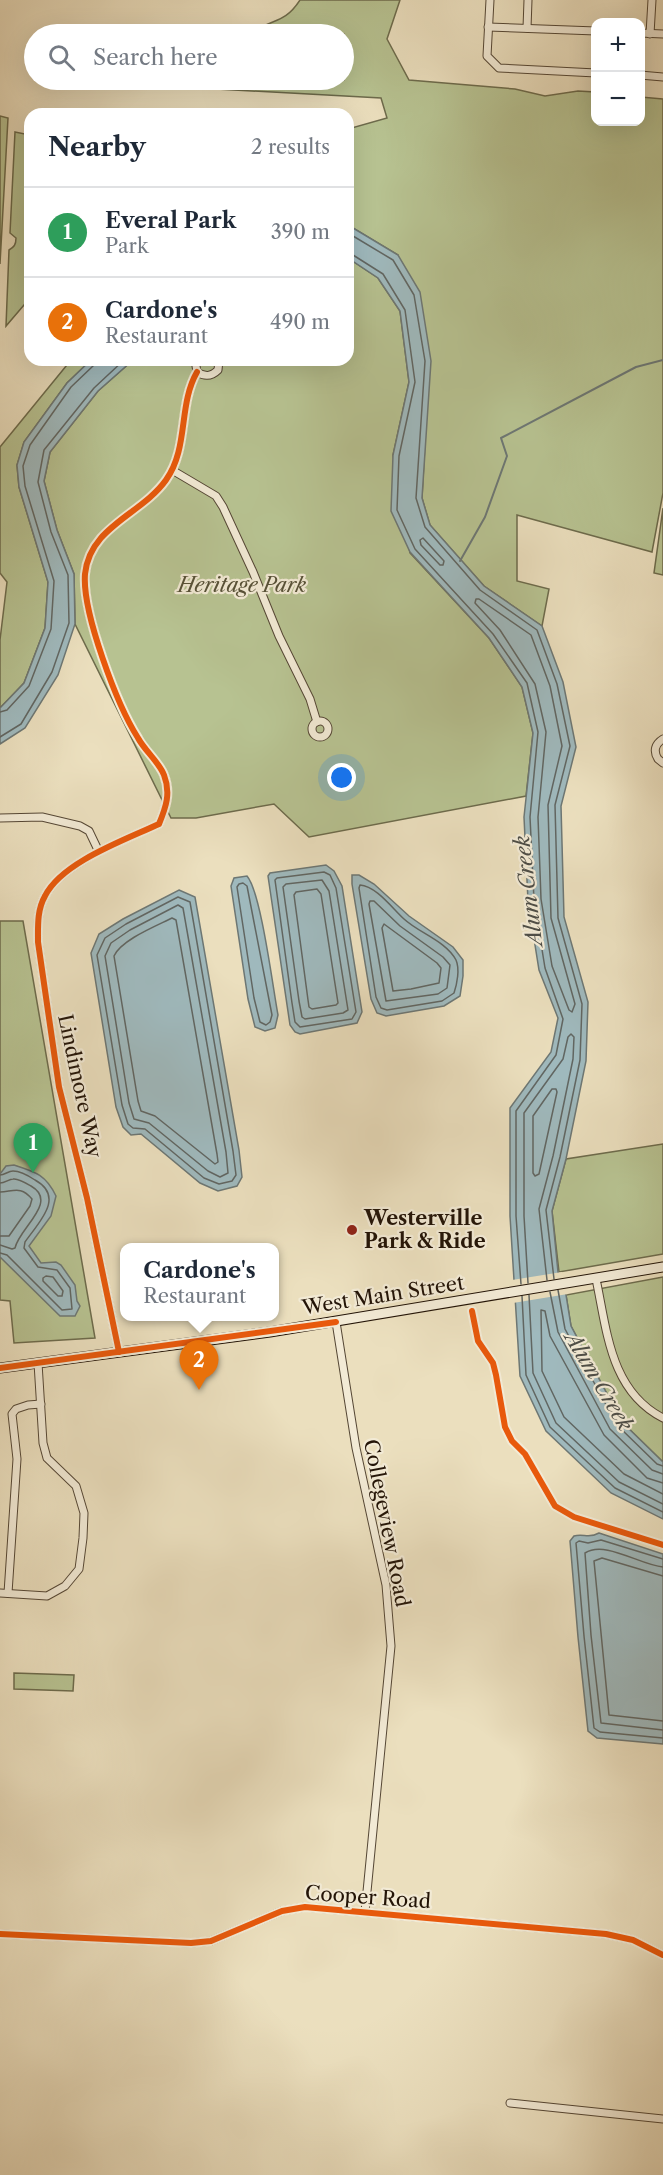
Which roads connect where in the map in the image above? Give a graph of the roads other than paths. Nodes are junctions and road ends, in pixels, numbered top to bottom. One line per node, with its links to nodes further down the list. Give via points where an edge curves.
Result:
1 (490, 0): 4 (street)
2 (528, 0): 5 (street)
3 (652, 0): 8 (street)
4 (488, 27): 5 (street); 10 (street, via 487,56 499,68)
5 (527, 28): 6 (street)
6 (591, 31)
7 (645, 34): 8 (street)
8 (650, 34): 9 (street)
9 (663, 34)
10 (591, 73)
11 (645, 75): 12 (street)
12 (663, 76)
13 (196, 366): 15 (street)
14 (218, 366): 15 (street, via 215,373 206,376)
15 (198, 372): 16 (street, via 187,400 181,445)
16 (172, 470): 17 (street, via 216,496 249,562); 21 (street, Lindimore Way, via 161,487 97,541 85,572 88,610 113,686 138,740 164,774 168,793 159,824)
17 (317, 722)
18 (663, 739): 19 (street, via 655,754)
19 (663, 763)
20 (2, 821): 21 (street, via 42,817 80,826 88,831)
21 (99, 852): 25 (street, Lindimore Way, via 69,868 52,884 38,919 38,942 59,1087)
22 (663, 1267): 23 (main road, West Main Street)
23 (596, 1279): 24 (main road, West Main Street); 29 (street, via 607,1340 620,1376 632,1394)
24 (336, 1322): 25 (main road, West Main Street); 31 (street, Collegeview Road, via 356,1448 386,1585 391,1646)
25 (119, 1352): 26 (main road, West Main Street)
26 (38, 1363): 27 (main road, West Main Street); 28 (street)
27 (0, 1368)
28 (41, 1404): 30 (street, via 16,1409 12,1414 17,1460); 30 (street, via 47,1458 76,1486 84,1513 79,1569 66,1586 47,1596)
29 (663, 1418)
30 (4, 1593)
31 (365, 1912): 32 (street, Cooper Road, via 305,1907 282,1911 211,1941 190,1943); 33 (street, Cooper Road, via 606,1934 633,1940)
32 (0, 1934)
33 (663, 1955)
34 (510, 2103): 35 (street)
35 (663, 2119)

